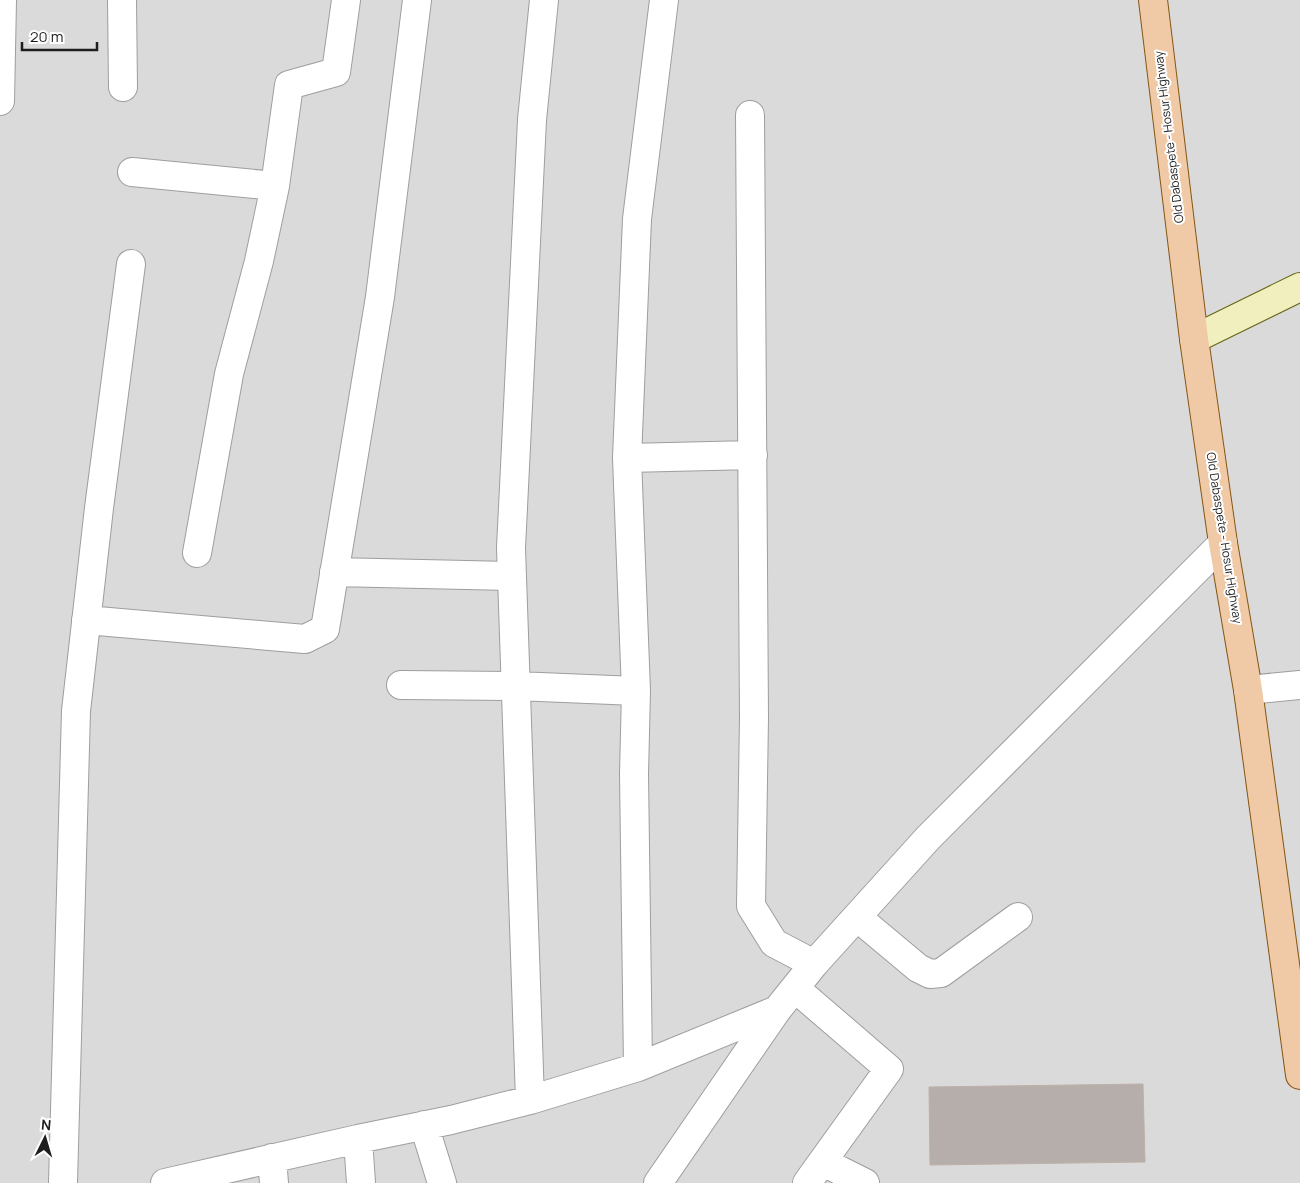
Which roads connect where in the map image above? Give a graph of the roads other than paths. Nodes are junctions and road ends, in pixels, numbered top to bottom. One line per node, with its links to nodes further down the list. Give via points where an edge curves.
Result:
1 (2, 0): 9 (street)
2 (122, 0): 8 (street)
3 (346, 0): 12 (street, via 336,72 289,85)
4 (417, 0): 20 (street, via 380,297)
5 (544, 0): 21 (street, via 531,130 511,539)
6 (664, 0): 17 (street, via 637,219)
7 (1153, 0): 15 (main road, Old Dabaspete - Hosur Highway)
8 (123, 87)
9 (0, 102)
10 (750, 115): 16 (street)
11 (132, 172): 12 (street)
12 (275, 186): 19 (street, via 229,374)
13 (131, 264): 22 (street)
14 (1300, 287): 15 (street)
15 (1194, 339): 18 (main road, Old Dabaspete - Hosur Highway)
16 (753, 455): 17 (street); 30 (street, via 751,906 774,942)
17 (627, 458): 27 (street)
18 (1223, 543): 26 (main road, Old Dabaspete - Hosur Highway); 29 (street, via 928,838)
19 (197, 553)
20 (334, 572): 21 (street); 22 (street, via 324,629 305,639)
21 (512, 576): 25 (street)
22 (86, 620): 41 (street, via 76,711)
23 (401, 685): 25 (street)
24 (1300, 685): 26 (street)
25 (516, 686): 27 (street); 35 (street)
26 (1248, 690): 34 (main road, Old Dabaspete - Hosur Highway)
27 (636, 691): 33 (street)
28 (1018, 916): 29 (street, via 940,973 930,974 918,968)
29 (857, 918): 30 (street)
30 (814, 964): 31 (street)
31 (796, 989): 32 (street); 39 (street, via 889,1069)
32 (777, 1010): 33 (street); 44 (street)
33 (638, 1067): 35 (street)
34 (1300, 1075)
35 (530, 1100): 36 (street)
36 (424, 1125): 37 (street); 43 (street)
37 (358, 1138): 38 (street); 42 (street)
38 (273, 1171): 40 (street)
39 (815, 1173): 45 (street)
40 (174, 1182)
41 (64, 1183)
42 (361, 1183)
43 (442, 1183)
44 (658, 1183)
45 (865, 1183)

